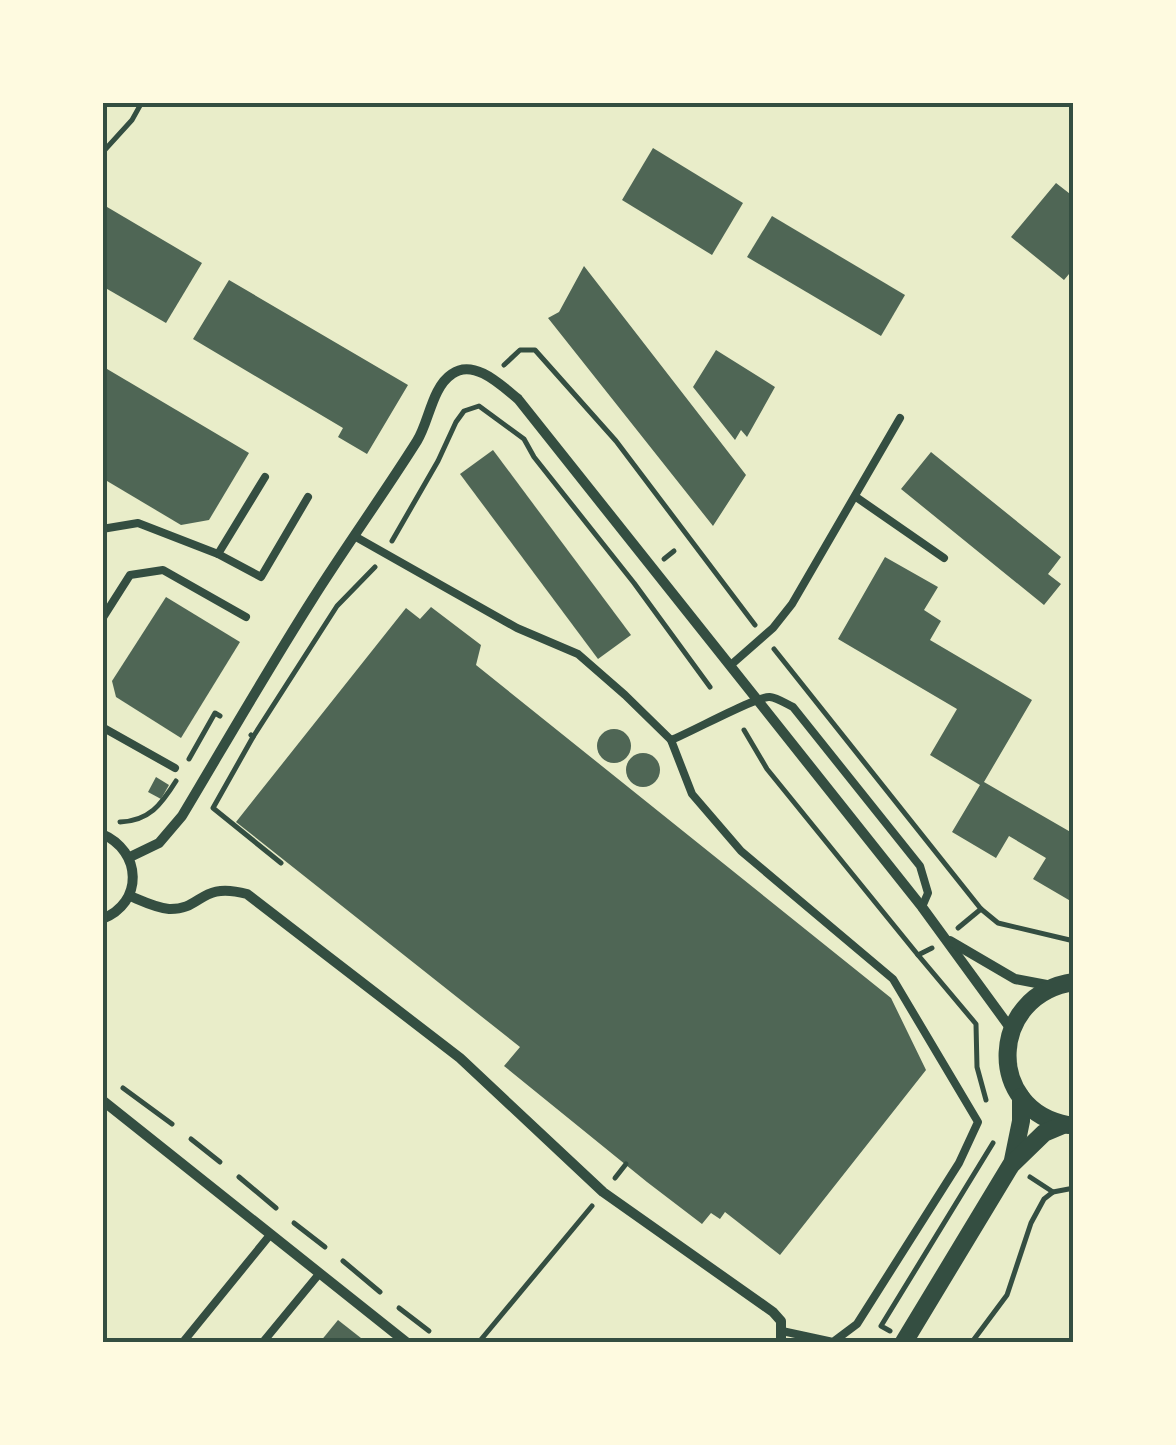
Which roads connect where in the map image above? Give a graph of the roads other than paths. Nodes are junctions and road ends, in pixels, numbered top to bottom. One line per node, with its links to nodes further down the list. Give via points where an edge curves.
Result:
1 (900, 418): 3 (lane)
2 (265, 477): 7 (lane)
3 (856, 497): 8 (lane); 11 (lane, via 792,604)
4 (308, 498): 7 (lane, via 260,577)
5 (102, 529): 7 (lane, via 138,523)
6 (356, 538): 11 (street, via 420,436 442,386 451,374 478,372 518,399); 14 (lane, via 516,628 578,654); 17 (street, via 168,834)
7 (218, 554)
8 (944, 558)
9 (246, 617): 10 (lane, via 163,570 130,575)
10 (102, 619)
11 (732, 664): 12 (street)
12 (756, 698): 14 (lane); 19 (street); 19 (lane, via 793,707 920,866 928,894)
13 (102, 726): 15 (lane)
14 (671, 740): 31 (lane, via 692,794 741,851 893,979 978,1122 858,1324 833,1342)
15 (175, 768)
16 (102, 834): 17 (street)
17 (130, 857): 18 (street)
18 (130, 896): 20 (street); 31 (street, via 166,909 184,908 208,891 246,894 460,1058 602,1192 773,1312)
19 (922, 907): 21 (street)
20 (102, 920)
21 (945, 938): 23 (street, via 1015,979); 24 (street)
22 (1074, 982): 23 (street)
23 (1053, 986): 24 (street, via 1027,1003)
24 (1011, 1030): 25 (street, via 1008,1064)
25 (1020, 1096): 27 (street, via 1032,1110); 28 (street)
26 (102, 1100): 29 (street)
27 (1068, 1126): 28 (street, via 1044,1134)
28 (1011, 1165): 32 (street)
29 (270, 1235): 30 (street); 33 (lane)
30 (319, 1274): 34 (lane); 35 (street)
31 (782, 1337)
32 (903, 1341)
33 (182, 1342)
34 (263, 1342)
35 (406, 1342)

